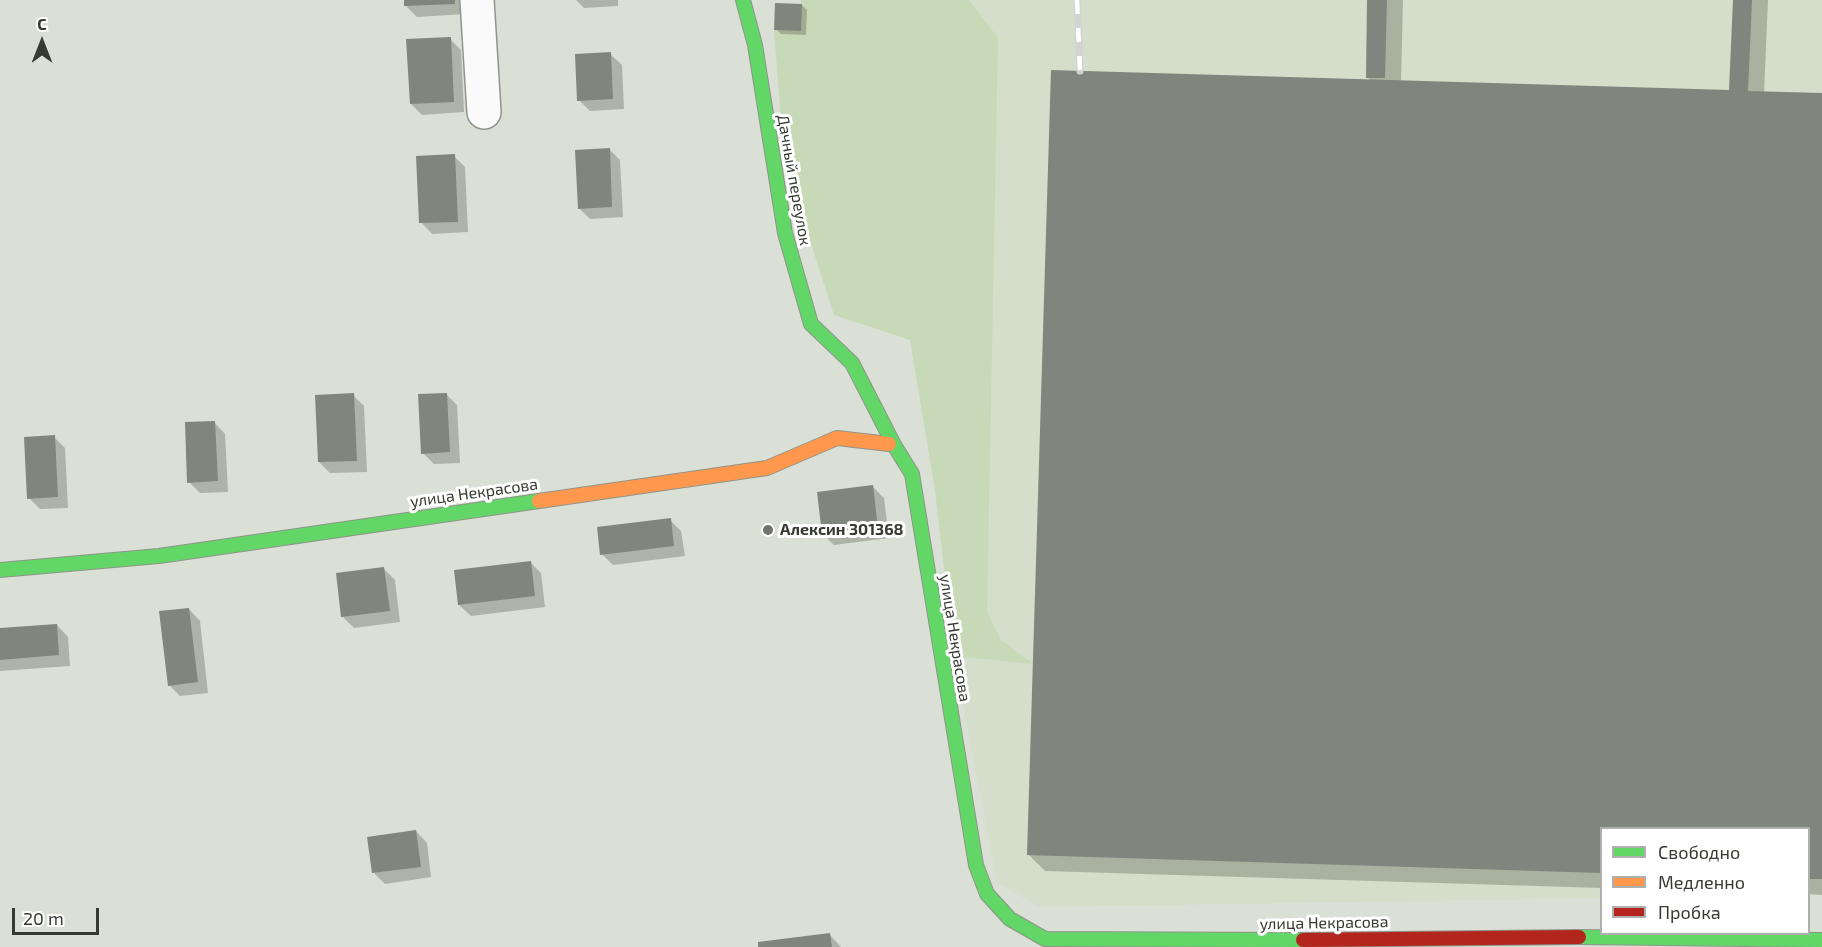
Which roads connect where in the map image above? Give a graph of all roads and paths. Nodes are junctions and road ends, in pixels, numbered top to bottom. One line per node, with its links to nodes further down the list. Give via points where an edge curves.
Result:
1 (477, 0): 3 (street)
2 (743, 0): 4 (main road, Дачный переулок, via 755,45 784,233 811,324 852,363)
3 (484, 112)
4 (894, 445): 5 (main road, улица Некрасова, via 837,438 767,468 159,556); 7 (main road, улица Некрасова, via 912,474 976,865 987,894)
5 (0, 570)
6 (1822, 940): 7 (main road, улица Некрасова, via 1629,936)
7 (1039, 943)

